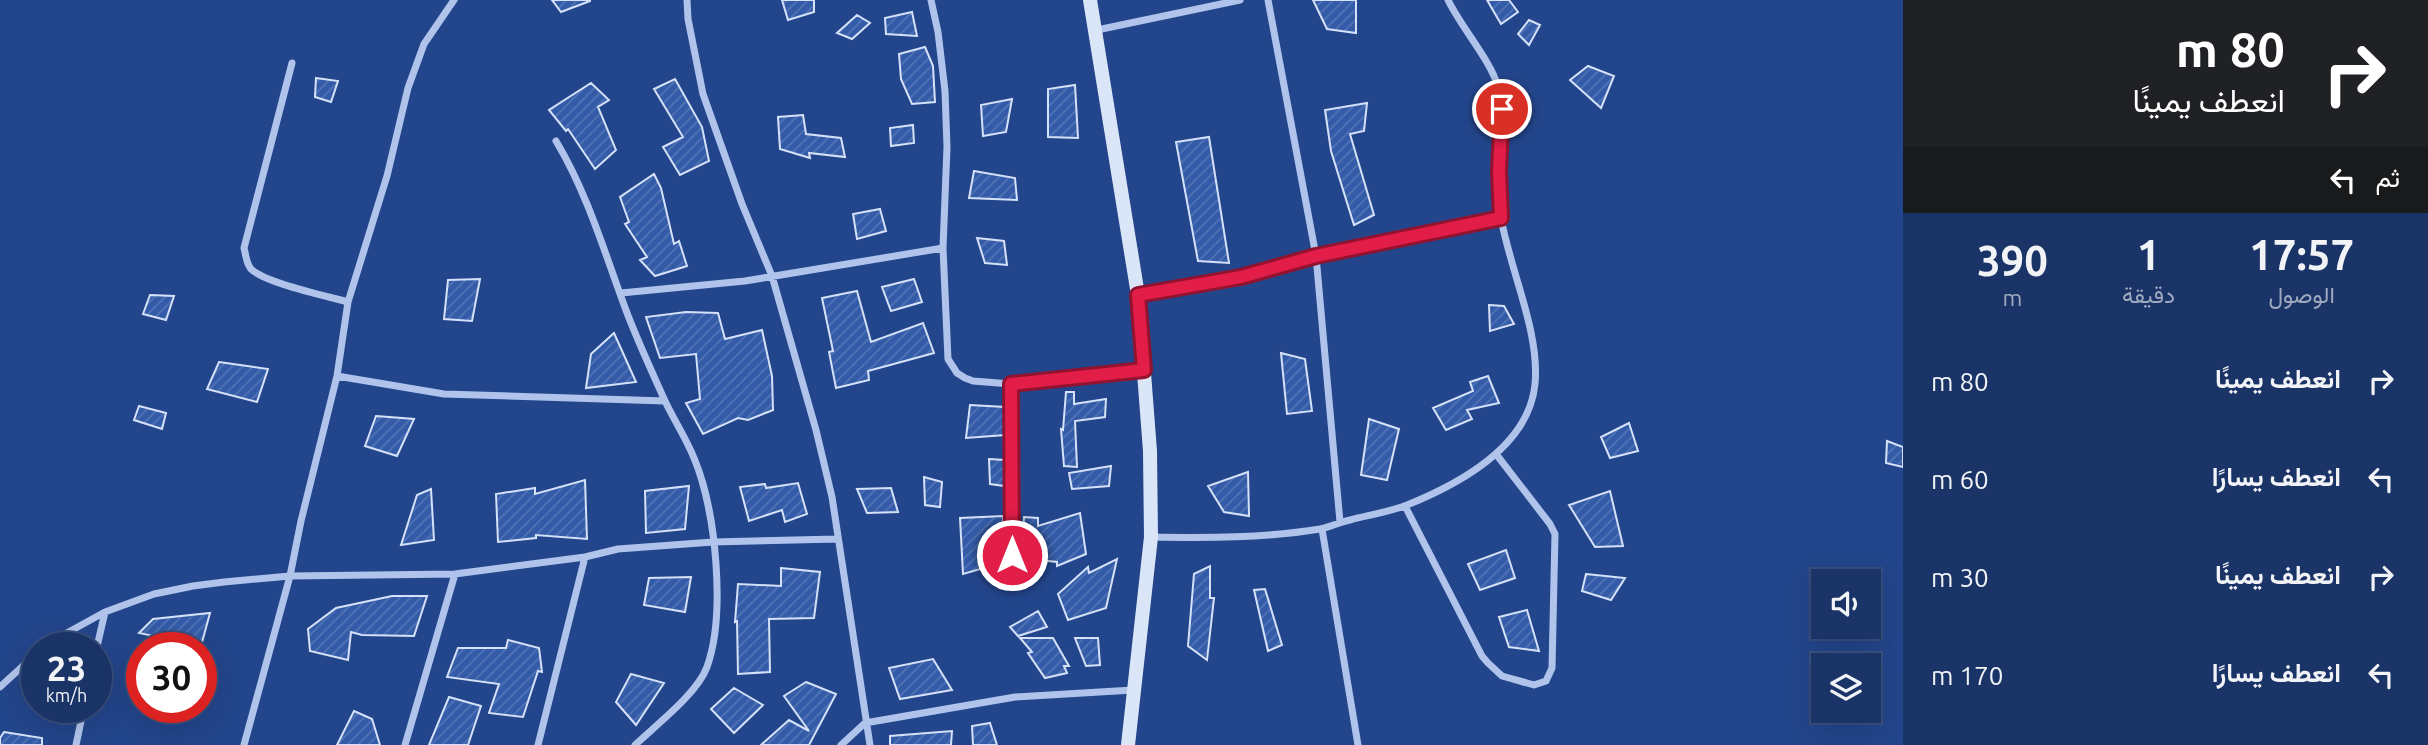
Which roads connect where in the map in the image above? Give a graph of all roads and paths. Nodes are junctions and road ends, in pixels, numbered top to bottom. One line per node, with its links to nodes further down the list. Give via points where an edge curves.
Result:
1 (454, 0): 17 (street, via 424,44 408,88 387,176)
2 (687, 0): 14 (street, via 703,93)
3 (931, 0): 12 (street, via 945,91)
4 (1090, 0): 8 (main road)
5 (1240, 0): 8 (street)
6 (1268, 0): 13 (street)
7 (1448, 0): 11 (street, via 1499,89)
8 (1097, 30): 16 (main road)
9 (292, 63): 17 (street, via 244,248 246,258 255,272)
10 (556, 141): 15 (street, via 576,175)
11 (1501, 218): 13 (street); 22 (street, via 1533,348 1535,382 1527,411)
12 (943, 248): 14 (street); 20 (street, via 951,366 973,381)
13 (1316, 256): 16 (street, via 1241,277); 24 (street)
14 (772, 276): 15 (street); 27 (street, via 816,430)
15 (621, 293): 21 (street)
16 (1138, 295): 18 (main road)
17 (348, 302): 19 (street)
18 (1144, 370): 20 (street); 26 (main road)
19 (337, 376): 21 (street, via 444,394); 32 (street)
20 (1011, 384): 29 (street)
21 (665, 401): 28 (street, via 695,458)
22 (1496, 454): 23 (street); 23 (street, via 1555,534 1552,668 1541,685 1502,676 1482,656)
23 (1405, 506): 24 (street)
24 (1340, 522): 25 (street)
25 (1322, 529): 26 (street, via 1209,538); 49 (street)
26 (1151, 537): 38 (main road)
27 (837, 539): 28 (street); 40 (street)
28 (713, 542): 30 (street); 45 (street, via 717,615 706,670 690,692)
29 (1012, 555)
30 (586, 556): 31 (street); 44 (street)
31 (455, 574): 32 (street); 43 (street)
32 (290, 576): 33 (street, via 193,586); 42 (street)
33 (105, 612): 34 (street); 35 (street)
34 (69, 632)
35 (100, 632)
36 (21, 668): 37 (street)
37 (0, 687)
38 (1133, 690): 40 (street, via 1015,697); 48 (main road)
39 (81, 723): 41 (street)
40 (865, 723): 46 (street); 47 (street)
41 (76, 745)
42 (244, 745)
43 (405, 745)
44 (538, 745)
45 (635, 745)
46 (841, 745)
47 (870, 745)
48 (1128, 745)
49 (1358, 745)

